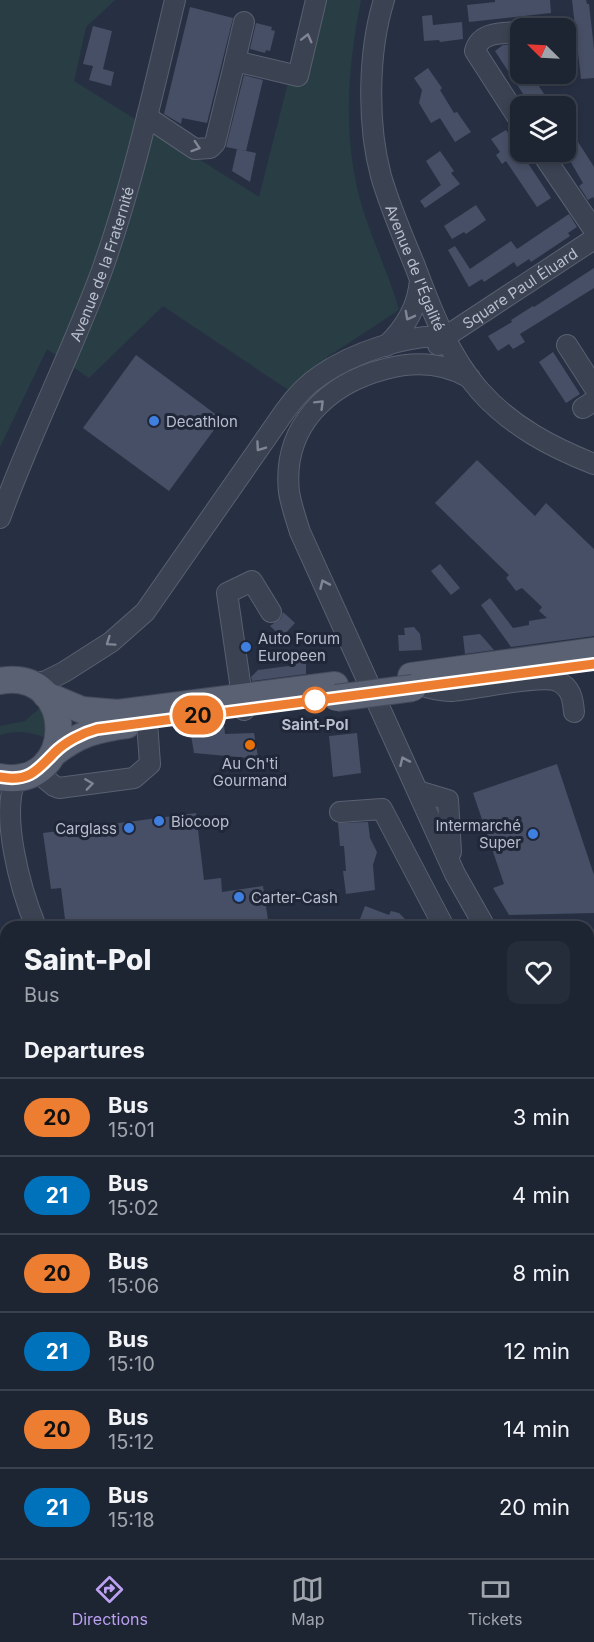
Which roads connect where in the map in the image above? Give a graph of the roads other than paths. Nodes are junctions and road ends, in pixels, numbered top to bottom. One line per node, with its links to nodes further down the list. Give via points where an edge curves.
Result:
1 (175, 0): 8 (street, Avenue de la Fraternité)
2 (316, 0): 6 (street, one-way to 2, via 298,76)
3 (384, 0): 11 (street, Avenue de l'Égalité, via 373,72 377,157)
4 (244, 22): 6 (street)
5 (510, 33): 7 (street, via 490,35 479,42 475,51)
6 (235, 61): 8 (street, one-way to 6, via 195,149 210,148 215,143)
7 (510, 105)
8 (147, 117): 19 (street, Avenue de la Fraternité, via 96,285)
9 (548, 162): 10 (street, Square Paul Éluard)
10 (593, 227): 12 (street, Square Paul Éluard)
11 (420, 280): 12 (street, Avenue de l'Égalité); 14 (street, one-way to 14, via 409,318)
12 (445, 337): 14 (street, via 425,337); 15 (street, Square Paul Éluard); 16 (street, Avenue de l'Égalité)
13 (567, 345): 17 (street)
14 (386, 346): 24 (street, one-way to 24, via 332,368 299,394 138,619 64,672 46,681)
15 (409, 365): 16 (street, via 437,365); 34 (street, one-way to 15, via 455,874 300,532 291,500 294,444 318,404 348,382)
16 (470, 378): 18 (street, Avenue de l'Égalité, via 503,413 530,433)
17 (594, 387)
18 (594, 464)
19 (0, 518)
20 (271, 612): 25 (street, via 252,581 227,592)
21 (594, 651): 23 (main road)
22 (594, 664): 23 (main road)
23 (415, 681): 25 (main road); 26 (street, via 448,691 553,680 570,692)
24 (18, 682): 25 (main road, via 73,707 109,714); 28 (main road, via 54,705 59,723 60,735)
25 (243, 704): 27 (main road)
26 (574, 712)
27 (147, 722): 28 (main road, via 90,731); 28 (street, one-way to 27, via 59,788 134,778 150,764)
28 (27, 770): 32 (street, via 10,786 4,802 5,832)
29 (340, 812): 33 (street, via 382,809)
30 (0, 857): 31 (street)
31 (32, 921)
32 (33, 921)
33 (441, 921)
34 (482, 921)

